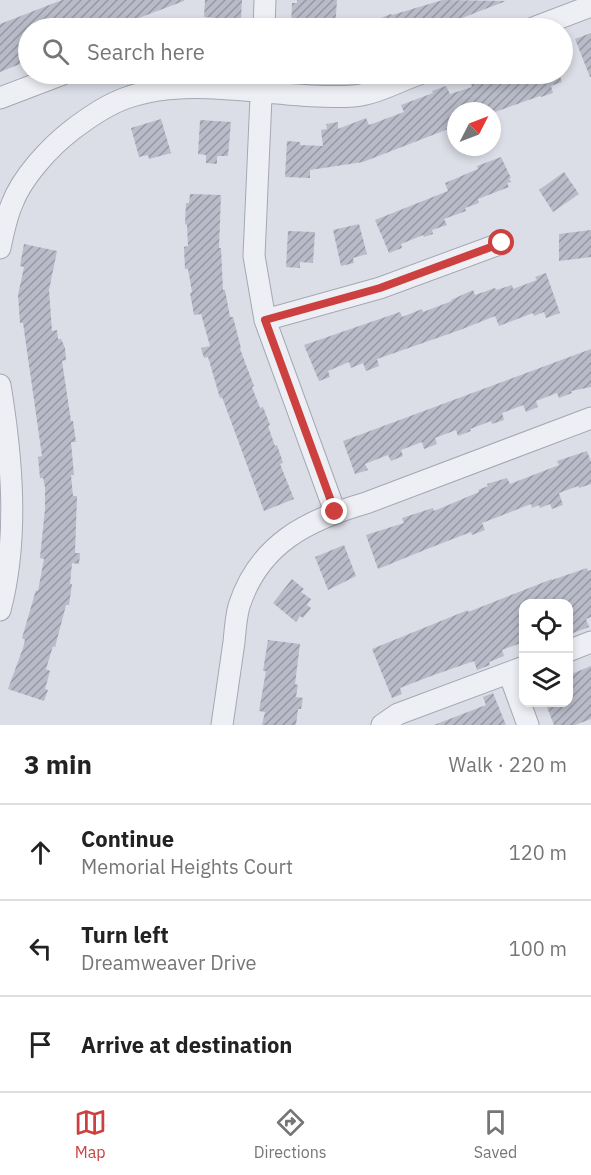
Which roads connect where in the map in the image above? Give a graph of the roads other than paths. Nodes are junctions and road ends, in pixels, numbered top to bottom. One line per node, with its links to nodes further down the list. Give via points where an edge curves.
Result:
1 (266, 0): 3 (street)
2 (591, 6): 4 (street)
3 (265, 18)
4 (559, 18)
5 (37, 84): 10 (street)
6 (237, 84): 12 (street, via 127,97 94,113 62,137 36,164 12,202)
7 (261, 84): 13 (street, via 254,256)
8 (271, 84): 9 (street, via 332,96 356,96)
9 (390, 84)
10 (0, 98)
11 (502, 243): 13 (street, via 380,288)
12 (0, 248)
13 (265, 320): 16 (street)
14 (0, 385): 17 (street, via 12,530)
15 (591, 418): 16 (street)
16 (335, 512): 21 (street, via 276,546 250,579 238,608)
17 (0, 610)
18 (591, 642): 19 (street)
19 (573, 649)
20 (516, 670): 22 (street, via 398,714); 23 (street)
21 (222, 725)
22 (382, 725)
23 (528, 725)

